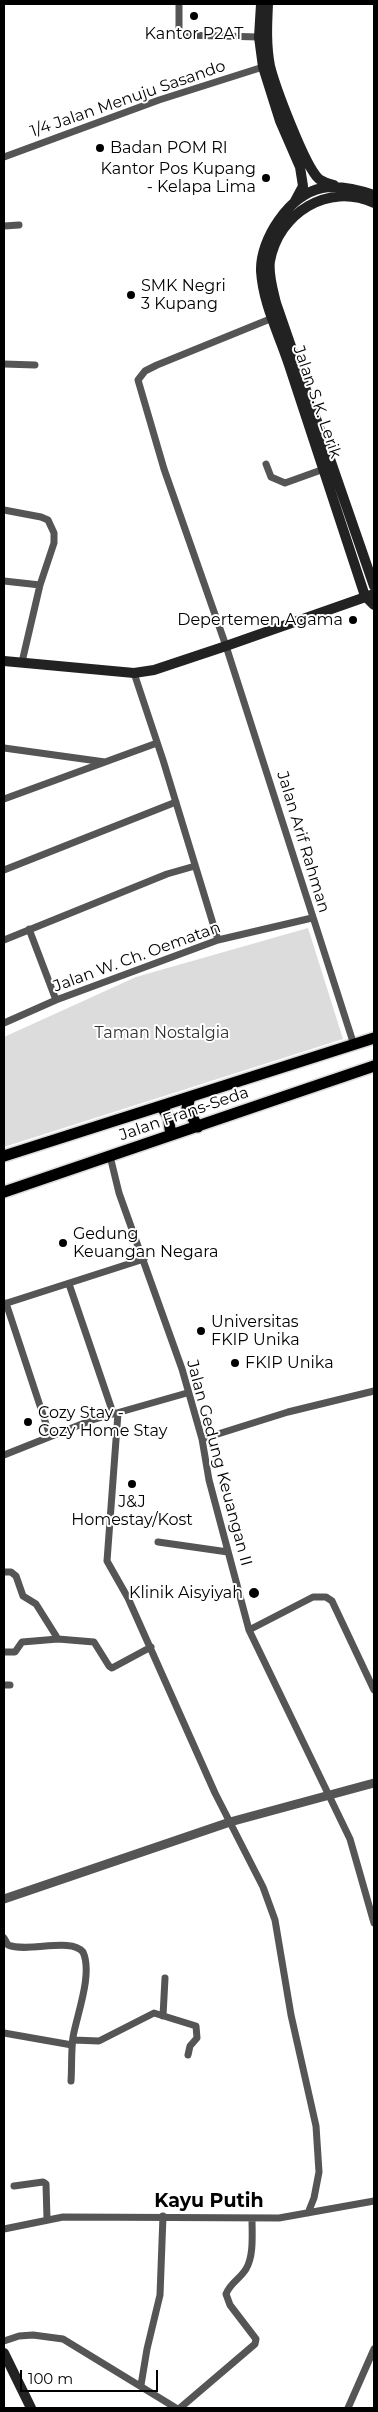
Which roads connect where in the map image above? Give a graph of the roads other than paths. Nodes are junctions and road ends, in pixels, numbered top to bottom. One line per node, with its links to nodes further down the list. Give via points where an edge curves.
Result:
1 (179, 4): 4 (street, via 182,35)
2 (260, 4): 4 (main road, Jalan S.K. Lerik)
3 (268, 4): 7 (main road, via 266,31 270,64 282,104 309,164 320,180)
4 (259, 37): 5 (main road, Jalan S.K. Lerik)
5 (263, 67): 6 (street, 1/4 Jalan Menuju Sasando, via 150,103); 10 (main road, Jalan S.K. Lerik, via 280,122 300,167 303,186)
6 (4, 157)
7 (347, 189): 8 (main road, Jalan S.K. Lerik); 10 (main road, Jalan S.K. Lerik, via 322,188)
8 (374, 195)
9 (374, 203): 13 (main road, via 351,196 332,197 310,203 292,220 280,234 270,262)
10 (289, 209): 13 (main road, Jalan S.K. Lerik, via 270,233 263,252 263,290)
11 (18, 225): 12 (street)
12 (4, 226)
13 (276, 316): 17 (main road, Jalan S.K. Lerik); 21 (main road); 24 (street, Jalan Arif Rahman, via 145,371 138,380 173,495)
14 (4, 364): 15 (street)
15 (35, 366)
16 (266, 464): 17 (street, via 271,477 285,483)
17 (324, 469): 22 (main road, Jalan S.K. Lerik)
18 (4, 510): 20 (street, via 41,517 52,525 54,543)
19 (4, 581): 20 (street)
20 (40, 584): 26 (street)
21 (374, 586)
22 (369, 595): 23 (main road, Jalan S.K. Lerik); 24 (main road)
23 (374, 606)
24 (226, 646): 27 (main road, via 154,670); 35 (street, Jalan Arif Rahman)
25 (4, 660): 26 (main road)
26 (22, 662): 27 (main road)
27 (134, 673): 28 (street)
28 (157, 743): 30 (street); 32 (street)
29 (4, 748): 30 (street)
30 (106, 762): 31 (street)
31 (4, 799)
32 (176, 802): 33 (street); 34 (street)
33 (196, 866): 36 (street, via 167,874); 38 (street)
34 (4, 870)
35 (312, 918): 38 (street, Jalan W. Ch. Oematan); 42 (street, Jalan Arif Rahman)
36 (29, 929): 37 (street); 39 (street)
37 (4, 940)
38 (218, 940): 39 (street, Jalan W. Ch. Oematan)
39 (56, 1000): 40 (street, Jalan W. Ch. Oematan)
40 (4, 1023)
41 (374, 1038): 42 (main road, Jalan Frans-Seda)
42 (354, 1045): 44 (main road, Jalan Frans-Seda)
43 (374, 1066): 46 (main road, Jalan Frans-Seda)
44 (190, 1097): 45 (main road, Jalan Frans-Seda); 46 (main road, via 188,1108)
45 (161, 1106): 47 (main road, via 168,1116); 48 (main road, Jalan Frans-Seda)
46 (198, 1126): 47 (main road, Jalan Frans-Seda)
47 (171, 1135): 49 (main road, Jalan Frans-Seda)
48 (4, 1156)
49 (110, 1156): 50 (main road, Jalan Frans-Seda); 51 (street, Jalan Gedung Keuangan II)
50 (4, 1192)
51 (144, 1260): 52 (street); 55 (street, Jalan Gedung Keuangan II, via 182,1369)
52 (70, 1284): 53 (street); 56 (street)
53 (5, 1303): 57 (street)
54 (374, 1391): 58 (street, via 288,1412)
55 (187, 1393): 56 (street); 58 (street, Jalan Gedung Keuangan II)
56 (115, 1413): 57 (street); 65 (street, via 107,1560)
57 (50, 1436): 59 (street)
58 (202, 1440): 61 (street, Jalan Gedung Keuangan II)
59 (4, 1455)
60 (158, 1542): 61 (street)
61 (228, 1552): 63 (street, Jalan Gedung Keuangan II)
62 (4, 1572): 64 (street, via 16,1576 23,1596 36,1604)
63 (249, 1630): 67 (street, via 313,1597 326,1597 332,1601); 69 (street, Jalan Gedung Keuangan II)
64 (58, 1639): 65 (street, via 96,1643 112,1668); 66 (street, via 22,1642 15,1652)
65 (150, 1647): 70 (street)
66 (4, 1652)
67 (374, 1690)
68 (374, 1784): 69 (street)
69 (330, 1797): 70 (street); 72 (street, Jalan Gedung Keuangan II, via 350,1839)
70 (230, 1822): 71 (street); 82 (street, via 263,1886 275,1920 316,2126 319,2172)
71 (4, 1898)
72 (374, 1923)
73 (4, 1938): 77 (street, via 8,1945 20,1948 74,1945 84,1952 83,1995)
74 (166, 1978): 75 (street)
75 (163, 2016): 77 (street, via 151,2014 98,2041); 78 (street, via 197,2027 197,2038)
76 (4, 2033): 77 (street)
77 (73, 2042): 79 (street)
78 (188, 2055)
79 (71, 2081)
80 (14, 2186): 85 (street, via 46,2184)
81 (374, 2202): 82 (street)
82 (308, 2213): 84 (street)
83 (163, 2216): 84 (street); 85 (street, via 100,2215); 90 (street, via 160,2295)
84 (252, 2218): 93 (street, via 249,2262 226,2294 230,2306 256,2339 255,2344)
85 (47, 2219): 86 (street)
86 (4, 2229)
87 (4, 2342): 90 (street, via 18,2336 33,2335 63,2339)
88 (374, 2349): 94 (street)
89 (4, 2353): 91 (main road)
90 (141, 2385): 92 (street)
91 (31, 2408)
92 (176, 2408)
93 (180, 2408)
94 (348, 2408)

